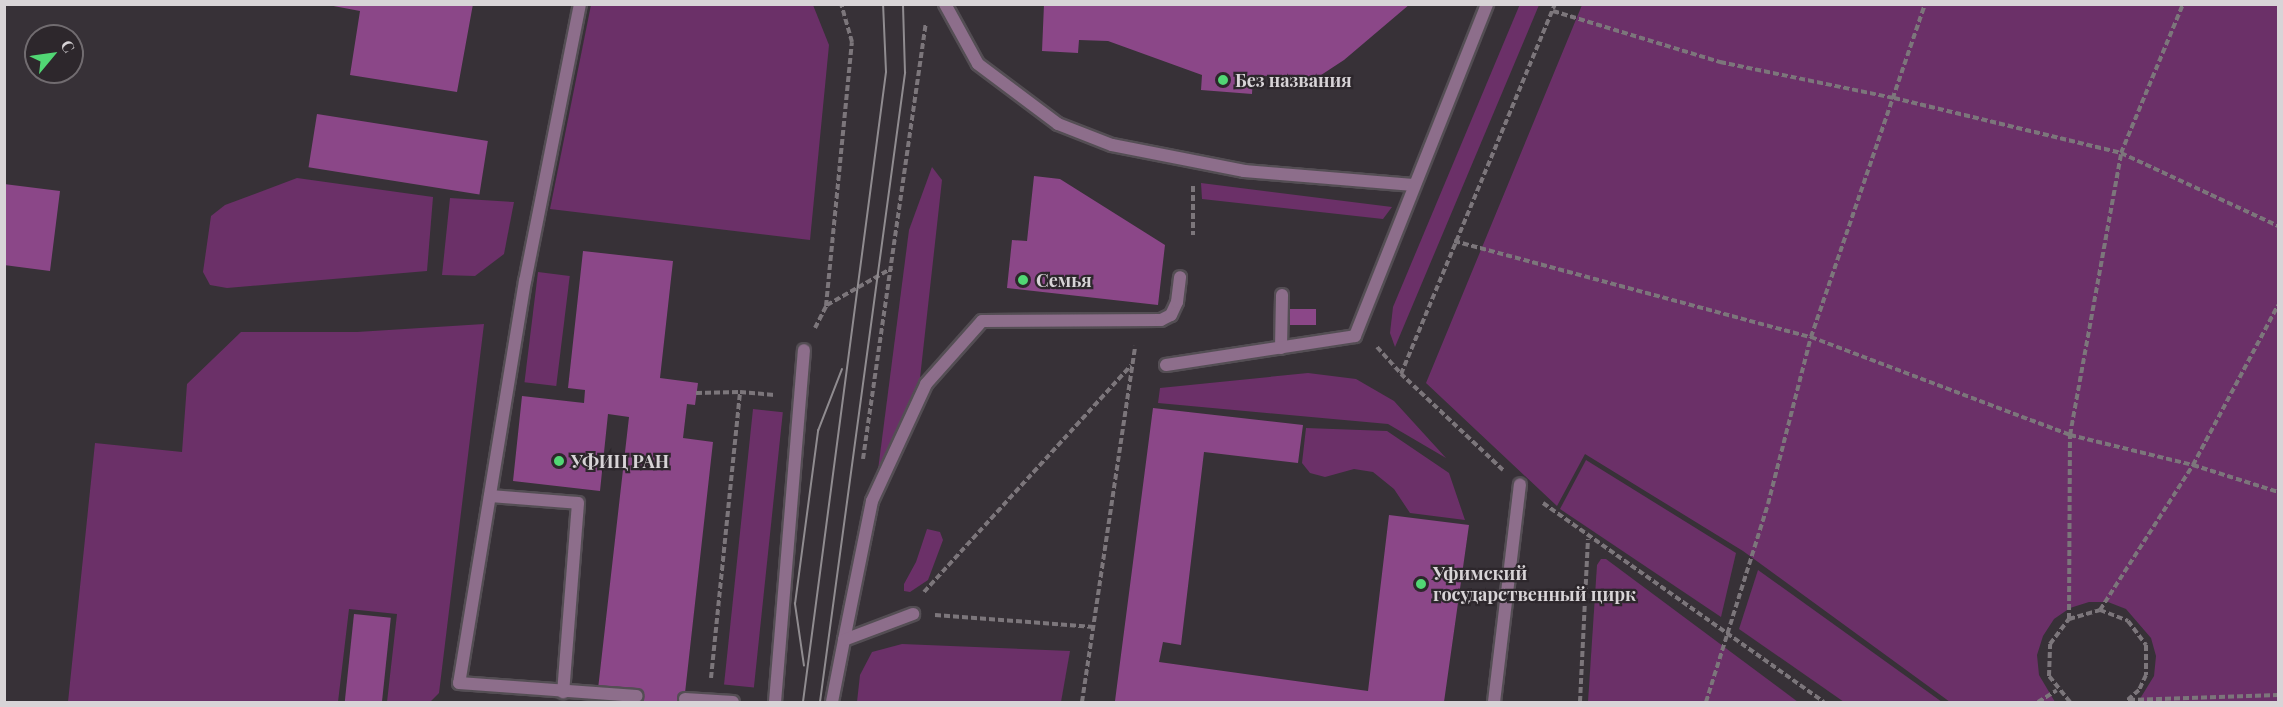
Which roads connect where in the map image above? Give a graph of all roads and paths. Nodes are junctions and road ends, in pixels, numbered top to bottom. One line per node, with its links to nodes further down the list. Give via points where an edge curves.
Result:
1 (580, 4): 36 (lane, via 525,281)
2 (841, 4): 21 (path, via 852,42)
3 (945, 4): 12 (lane, via 978,64 1058,124 1112,145 1244,171)
4 (1487, 4): 12 (lane)
5 (1555, 4): 8 (path)
6 (1925, 4): 10 (path)
7 (2183, 4): 11 (path)
8 (1553, 11): 10 (path, via 1720,62); 16 (path)
9 (927, 16): 17 (path)
10 (1894, 98): 11 (path); 23 (path)
11 (2121, 153): 14 (path); 31 (path)
12 (1413, 185): 22 (lane)
13 (1193, 199): 15 (path)
14 (2278, 226)
15 (1193, 235)
16 (1455, 241): 23 (path); 27 (path)
17 (892, 268): 21 (path); 33 (path)
18 (1180, 277): 44 (lane, via 1177,302 1171,315 1161,320 982,321 926,384 872,501)
19 (1282, 295): 24 (lane)
20 (2278, 305): 32 (path)
21 (826, 306): 25 (path)
22 (1358, 325): 24 (lane, via 1355,336); 27 (path)
23 (1811, 337): 31 (path); 43 (path, via 1768,504)
24 (1281, 348): 26 (lane)
25 (804, 350): 30 (lane)
26 (1166, 365)
27 (1401, 374): 34 (path)
28 (740, 392): 29 (path); 30 (path); 50 (path)
29 (696, 393)
30 (801, 397): 53 (lane)
31 (2070, 435): 32 (path); 41 (path)
32 (2193, 465): 35 (path); 39 (path)
33 (861, 468)
34 (1520, 485): 37 (path); 56 (lane)
35 (2278, 492)
36 (490, 496): 46 (lane, via 578,503); 46 (lane, via 459,683)
37 (1588, 538): 43 (path); 57 (path)
38 (918, 599): 42 (path, via 1131,364)
39 (2100, 610): 41 (path); 51 (path, via 2128,621 2146,645 2146,675)
40 (914, 614): 42 (path); 44 (lane)
41 (2069, 619): 45 (path, via 2058,630 2049,652 2049,676)
42 (1094, 627): 55 (path)
43 (1727, 633): 58 (path); 59 (path)
44 (844, 640): 54 (lane)
45 (2057, 690): 60 (path); 61 (path)
46 (563, 692): 48 (lane)
47 (2278, 695): 62 (path)
48 (637, 696)
49 (685, 699): 50 (lane)
50 (709, 700): 52 (lane)
51 (2127, 701): 62 (path)
52 (734, 702)
53 (775, 702)
54 (832, 702)
55 (1082, 702)
56 (1494, 702)
57 (1580, 702)
58 (1706, 702)
59 (1824, 702)
60 (2038, 702)
61 (2070, 702)
62 (2179, 702)

